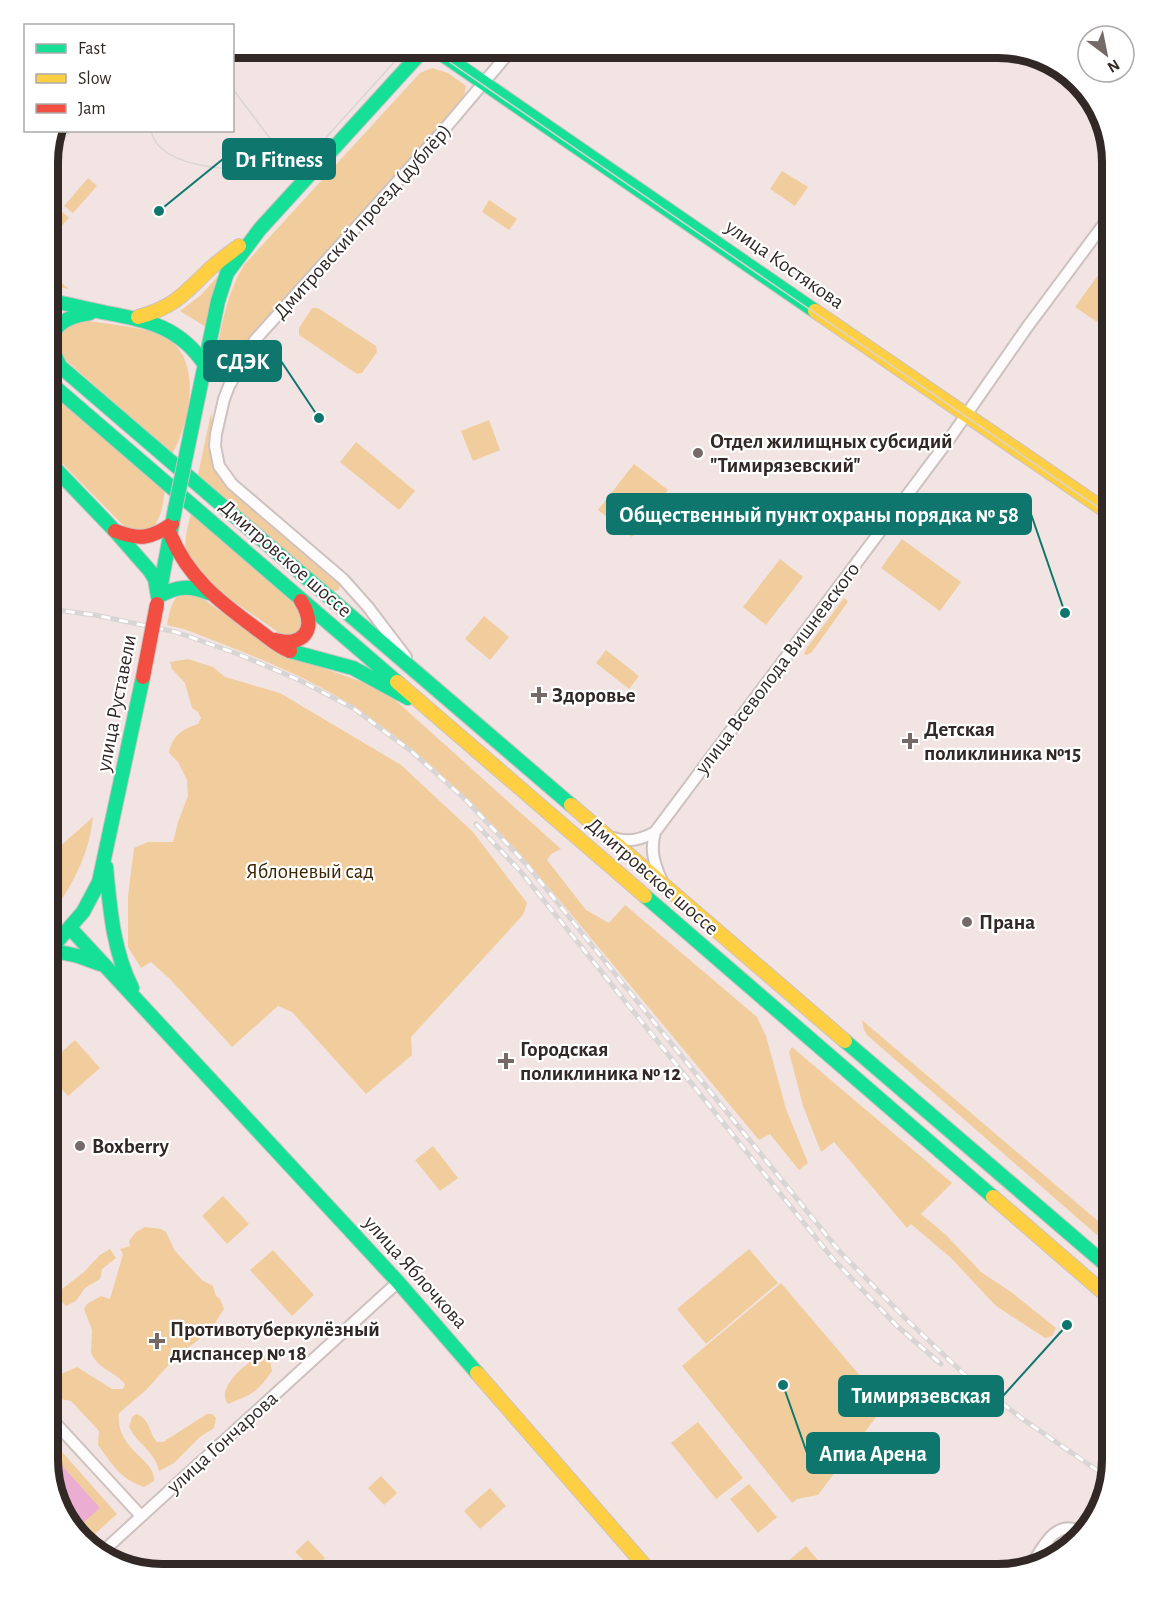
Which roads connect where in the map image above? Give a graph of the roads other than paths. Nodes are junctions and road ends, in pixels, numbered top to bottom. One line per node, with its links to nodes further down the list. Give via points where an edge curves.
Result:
1 (416, 58): 6 (main road)
2 (449, 58): 4 (main road, улица Костякова)
3 (504, 58): 4 (street, Дмитровский проезд (дублёр))
4 (484, 82): 16 (main road, улица Костякова); 25 (street, Дмитровский проезд (дублёр), via 255,340 224,399 215,446 219,466 232,484 343,579)
5 (1102, 226): 16 (street, улица Всеволода Вишневского)
6 (260, 230): 9 (main road, via 170,307); 12 (main road, улица Руставели, via 227,273)
7 (59, 302): 8 (main road)
8 (105, 312): 9 (main road); 10 (main road, via 75,314)
9 (134, 318): 12 (main road, via 176,333 193,347)
10 (59, 325)
11 (59, 364): 14 (main road)
12 (204, 365): 19 (main road, улица Руставели, bridge)
13 (59, 366): 14 (main road, Дмитровское шоссе)
14 (62, 369): 25 (main road, Дмитровское шоссе)
15 (59, 390): 21 (main road, Дмитровское шоссе)
16 (967, 414): 18 (main road, улица Костякова); 27 (street, улица Всеволода Вишневского)
17 (59, 472): 20 (main road)
18 (1102, 508)
19 (172, 524): 20 (main road, via 146,538); 22 (main road, via 184,564); 23 (main road, улица Руставели)
20 (115, 531): 23 (main road, via 155,579)
21 (287, 586): 24 (main road, via 309,616 308,631 293,642); 26 (main road, Дмитровское шоссе)
22 (211, 593): 23 (main road, via 183,586 170,589); 24 (main road)
23 (158, 600): 29 (main road, улица Руставели, bridge)
24 (272, 639): 26 (main road, via 285,650 357,669)
25 (421, 676): 28 (main road, Дмитровское шоссе)
26 (426, 709): 31 (main road, Дмитровское шоссе)
27 (656, 832): 28 (street, via 638,840); 30 (street)
28 (611, 838): 30 (main road, Дмитровское шоссе)
29 (105, 857): 32 (main road, улица Руставели, via 92,897); 36 (main road, via 112,937 118,960)
30 (656, 877): 31 (street, via 642,870 635,874 632,883); 37 (main road, Дмитровское шоссе)
31 (636, 890): 39 (main road, Дмитровское шоссе)
32 (70, 928): 33 (main road, улица Руставели); 35 (main road)
33 (58, 941)
34 (58, 953): 35 (main road)
35 (103, 965): 36 (main road)
36 (141, 1004): 38 (main road, улица Яблочкова)
37 (1102, 1261)
38 (398, 1282): 41 (street, улица Гончарова); 45 (main road, улица Яблочкова)
39 (1102, 1291)
40 (58, 1426): 41 (street)
41 (141, 1516): 43 (street, улица Гончарова)
42 (1075, 1530): 44 (street, via 1056,1531)
43 (106, 1548)
44 (1037, 1557)
45 (643, 1564)

